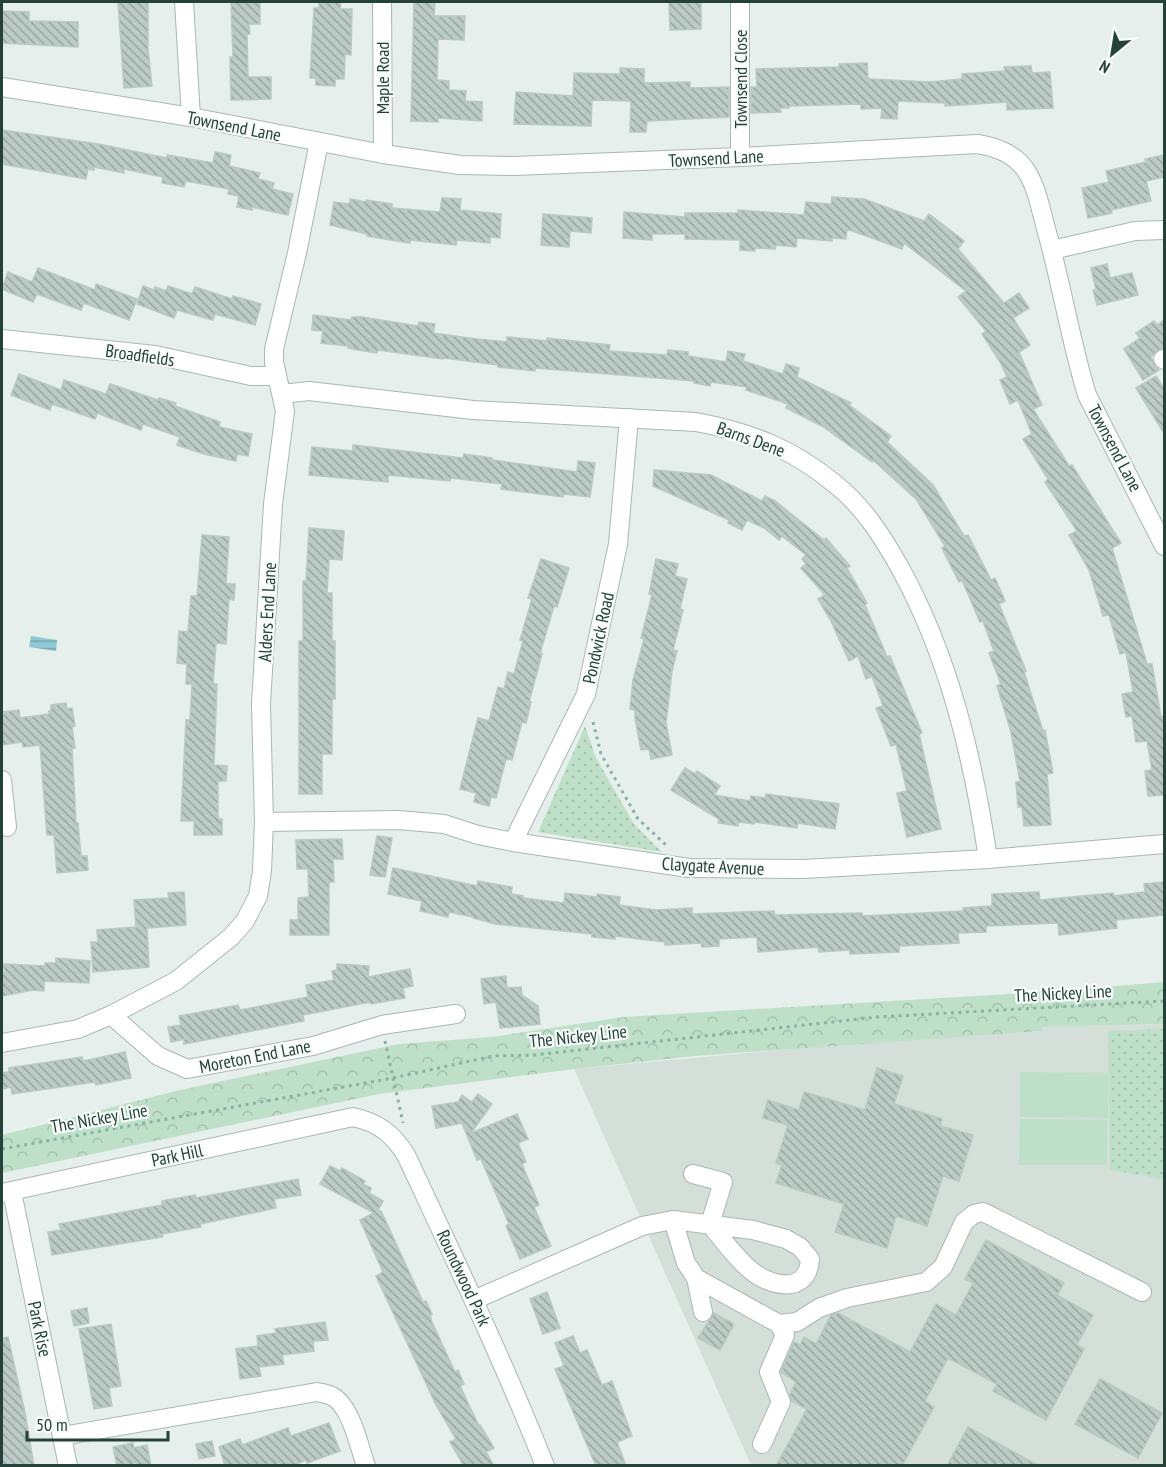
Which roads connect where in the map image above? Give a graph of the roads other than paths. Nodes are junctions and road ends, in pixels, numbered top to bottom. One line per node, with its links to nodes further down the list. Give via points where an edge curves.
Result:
1 (184, 2): 5 (street)
2 (382, 2): 7 (street, Maple Road)
3 (740, 2): 8 (street, Townsend Close)
4 (2, 87): 5 (street, Townsend Lane)
5 (191, 117): 6 (street, Townsend Lane)
6 (319, 142): 7 (street, Townsend Lane); 12 (street, Alders End Lane, via 274,349)
7 (383, 154): 8 (street, Townsend Lane, via 460,165 514,166)
8 (740, 157): 10 (street, Townsend Lane, via 990,146 1015,158 1031,180)
9 (1164, 230): 10 (street, via 1135,231)
10 (1052, 250): 15 (street, Townsend Lane, via 1087,395)
11 (2, 339): 12 (street, Broadfields, via 154,355 251,376)
12 (277, 376): 13 (street, Alders End Lane)
13 (282, 394): 14 (street, Barns Dene, via 309,391 473,410); 17 (street, Alders End Lane, via 285,411 273,504 261,704)
14 (629, 418): 19 (street, Pondwick Road, via 618,544 586,694); 21 (street, Barns Dene, via 729,428 777,445 837,485 865,514 906,579 948,678 963,729)
15 (1164, 546)
16 (2, 780): 18 (street)
17 (264, 822): 19 (street, Claygate Avenue, via 398,820 444,824); 23 (street, Alders End Lane, via 258,896 245,921 183,975)
18 (7, 827)
19 (513, 842): 21 (street, Claygate Avenue, via 689,868 803,870)
20 (1164, 844): 21 (street, Claygate Avenue)
21 (988, 859)
22 (456, 1014): 23 (street, Moreton End Lane, via 382,1025 313,1046 187,1069 158,1056)
23 (111, 1015): 24 (street, via 78,1029)
24 (2, 1043)
25 (353, 1117): 27 (street, Park Hill); 32 (street, Roundwood Park, via 366,1120 394,1137 406,1155)
26 (693, 1174): 29 (street, via 723,1182)
27 (7, 1192): 35 (street, Park Rise)
28 (674, 1220): 29 (street); 30 (street, via 686,1263); 32 (street, via 642,1226)
29 (710, 1224): 29 (street, via 748,1269 767,1280 785,1286 797,1284 807,1274 810,1258 786,1239)
30 (696, 1278): 33 (street); 34 (street)
31 (1142, 1292): 34 (street, via 982,1212 964,1222 943,1267 926,1282 847,1298 819,1308 797,1322)
32 (474, 1300): 39 (street, Roundwood Park)
33 (703, 1312)
34 (779, 1324): 36 (street, via 785,1335 769,1372 781,1402)
35 (62, 1436): 37 (street, Park Rise); 38 (street, via 317,1392 331,1395 347,1412)
36 (762, 1444)
37 (68, 1466)
38 (366, 1466)
39 (545, 1466)

